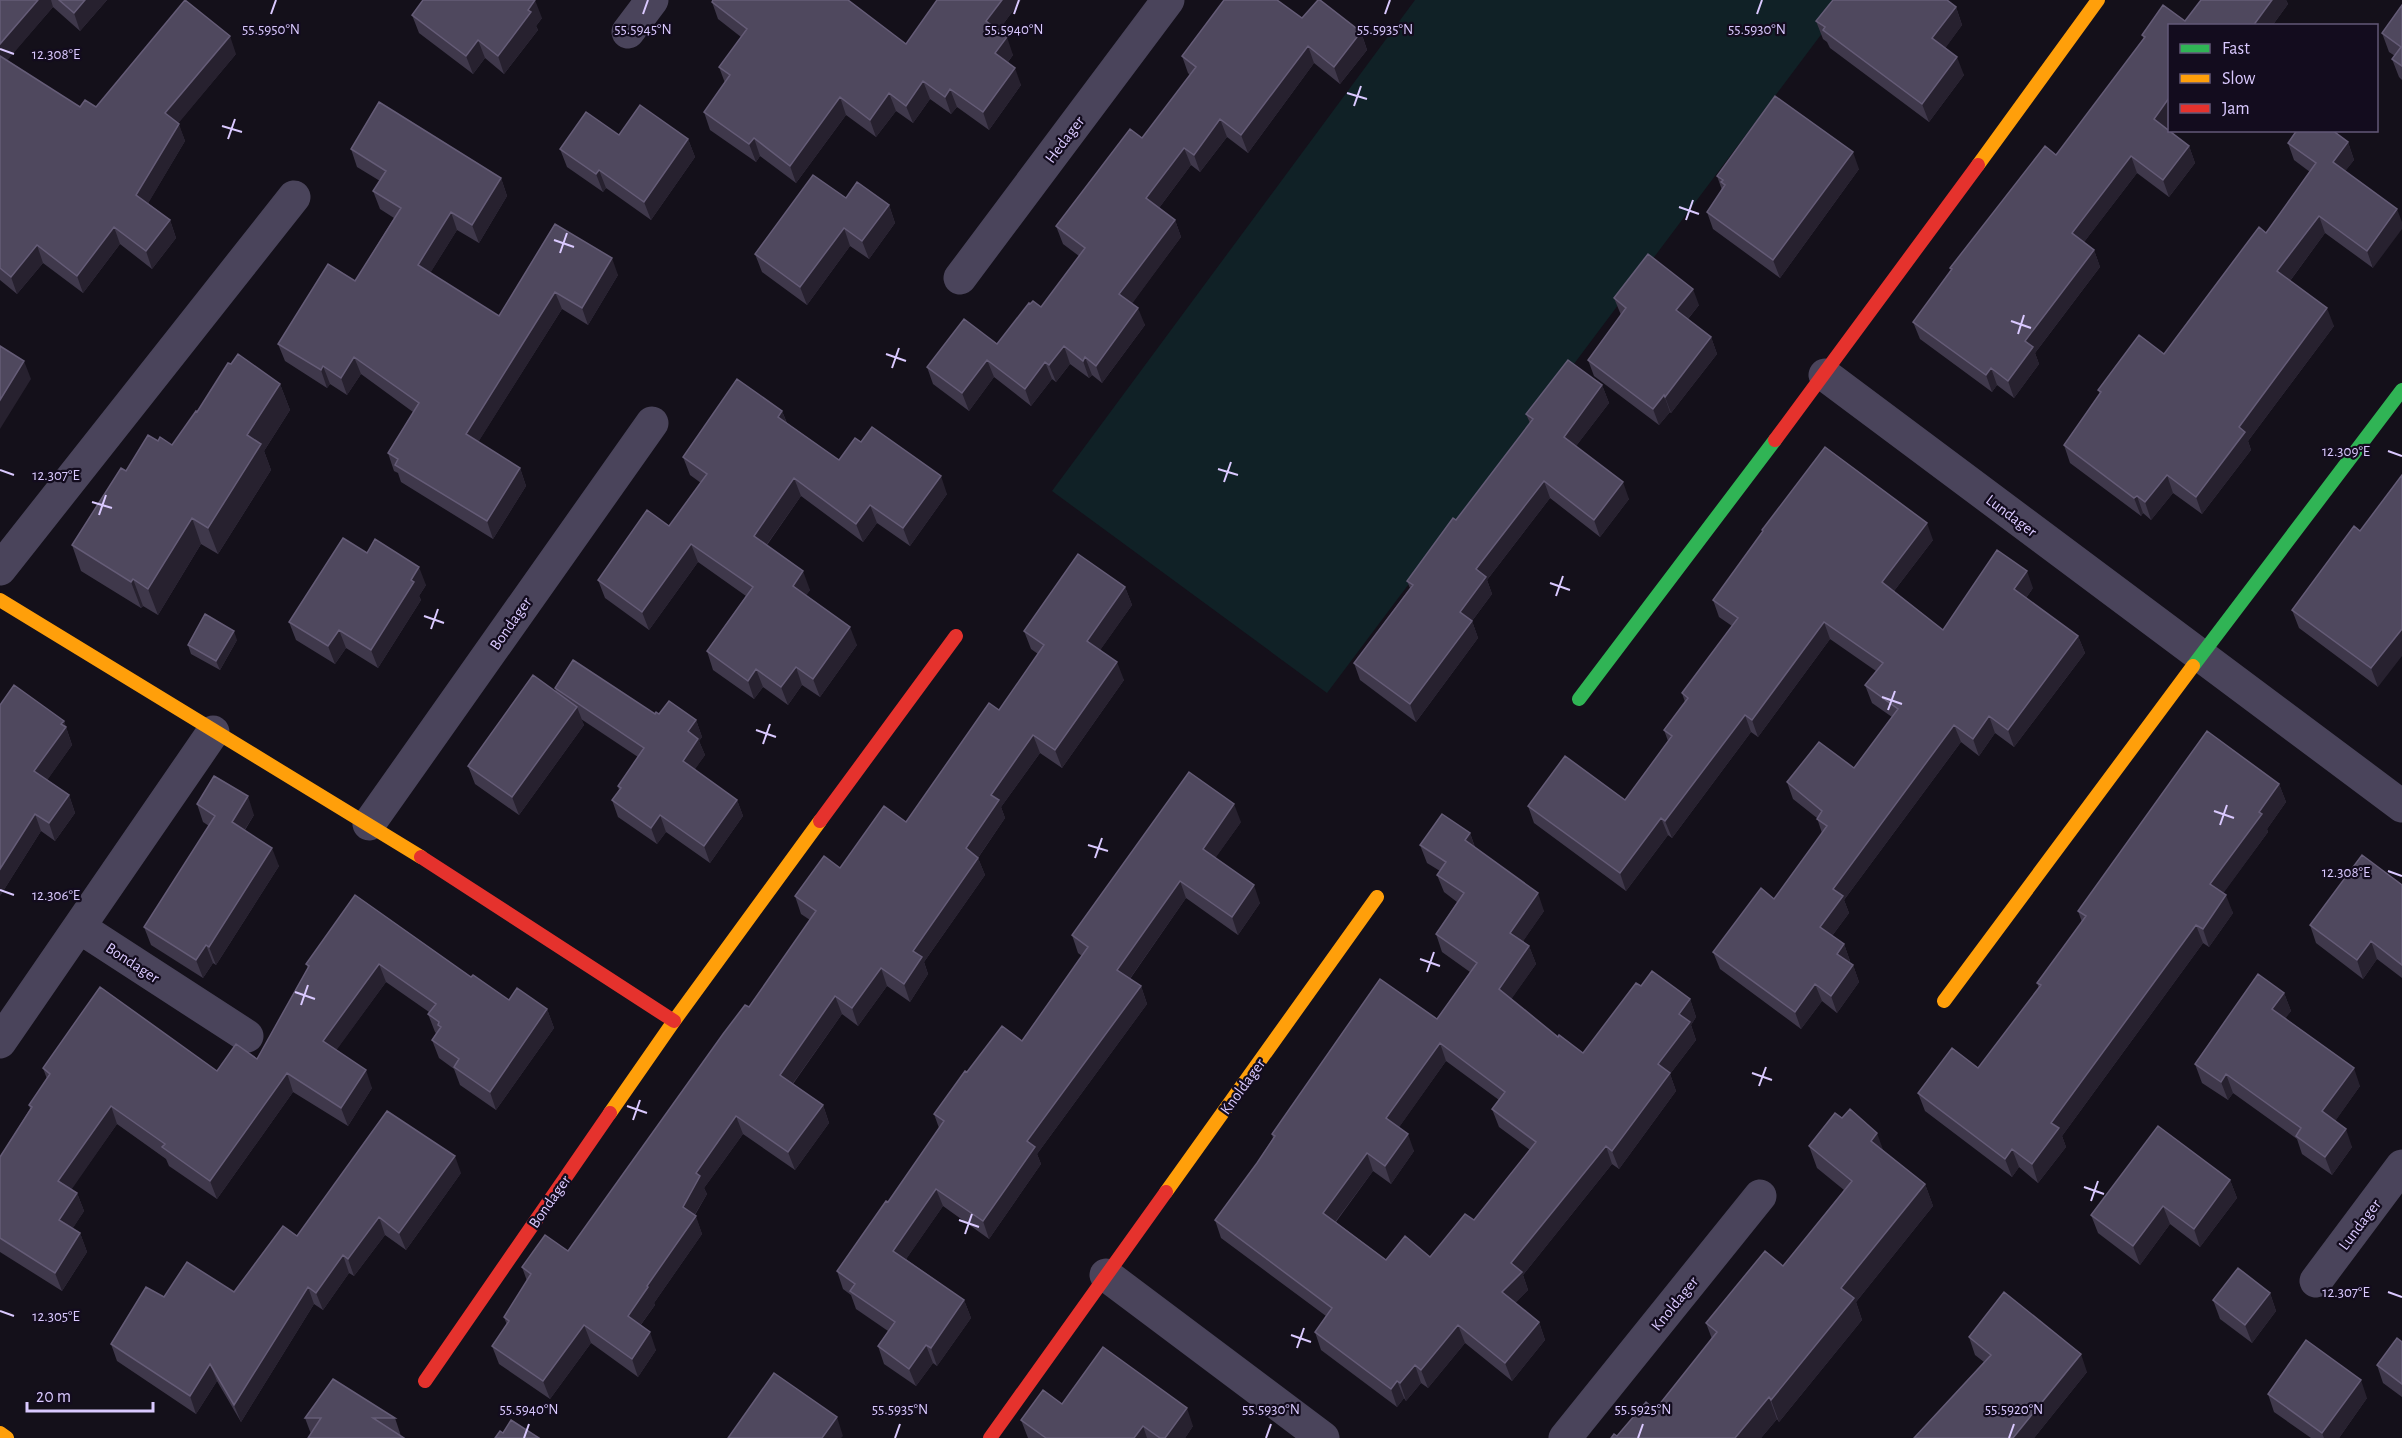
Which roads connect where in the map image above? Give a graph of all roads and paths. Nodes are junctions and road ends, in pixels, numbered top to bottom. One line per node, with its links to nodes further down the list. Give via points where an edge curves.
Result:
1 (652, 0): 4 (street)
2 (1168, 0): 6 (street, Hedager)
3 (2098, 0): 7 (street)
4 (628, 32)
5 (294, 197): 10 (street)
6 (960, 278)
7 (1825, 375): 13 (street, Lundager); 14 (street)
8 (2402, 390): 13 (street)
9 (652, 423): 17 (street, Bondager)
10 (0, 569)
11 (0, 600): 15 (street)
12 (956, 636): 21 (street, Bondager)
13 (2200, 656): 16 (street, Lundager); 20 (street)
14 (1579, 699)
15 (213, 732): 17 (street); 19 (street)
16 (2402, 806)
17 (369, 824): 21 (street)
18 (1377, 897): 26 (street, Knoldager)
19 (79, 927): 22 (street, Bondager); 23 (street)
20 (1944, 1001)
21 (674, 1021): 28 (street, Bondager)
22 (247, 1036)
23 (0, 1042)
24 (2402, 1166): 27 (street, Lundager)
25 (1760, 1196): 33 (street, Knoldager)
26 (1106, 1275): 31 (street, Knoldager); 32 (street)
27 (2316, 1281)
28 (425, 1381)
29 (0, 1433): 30 (street)
30 (7, 1438)
31 (990, 1438)
32 (1323, 1438)
33 (1564, 1438)

